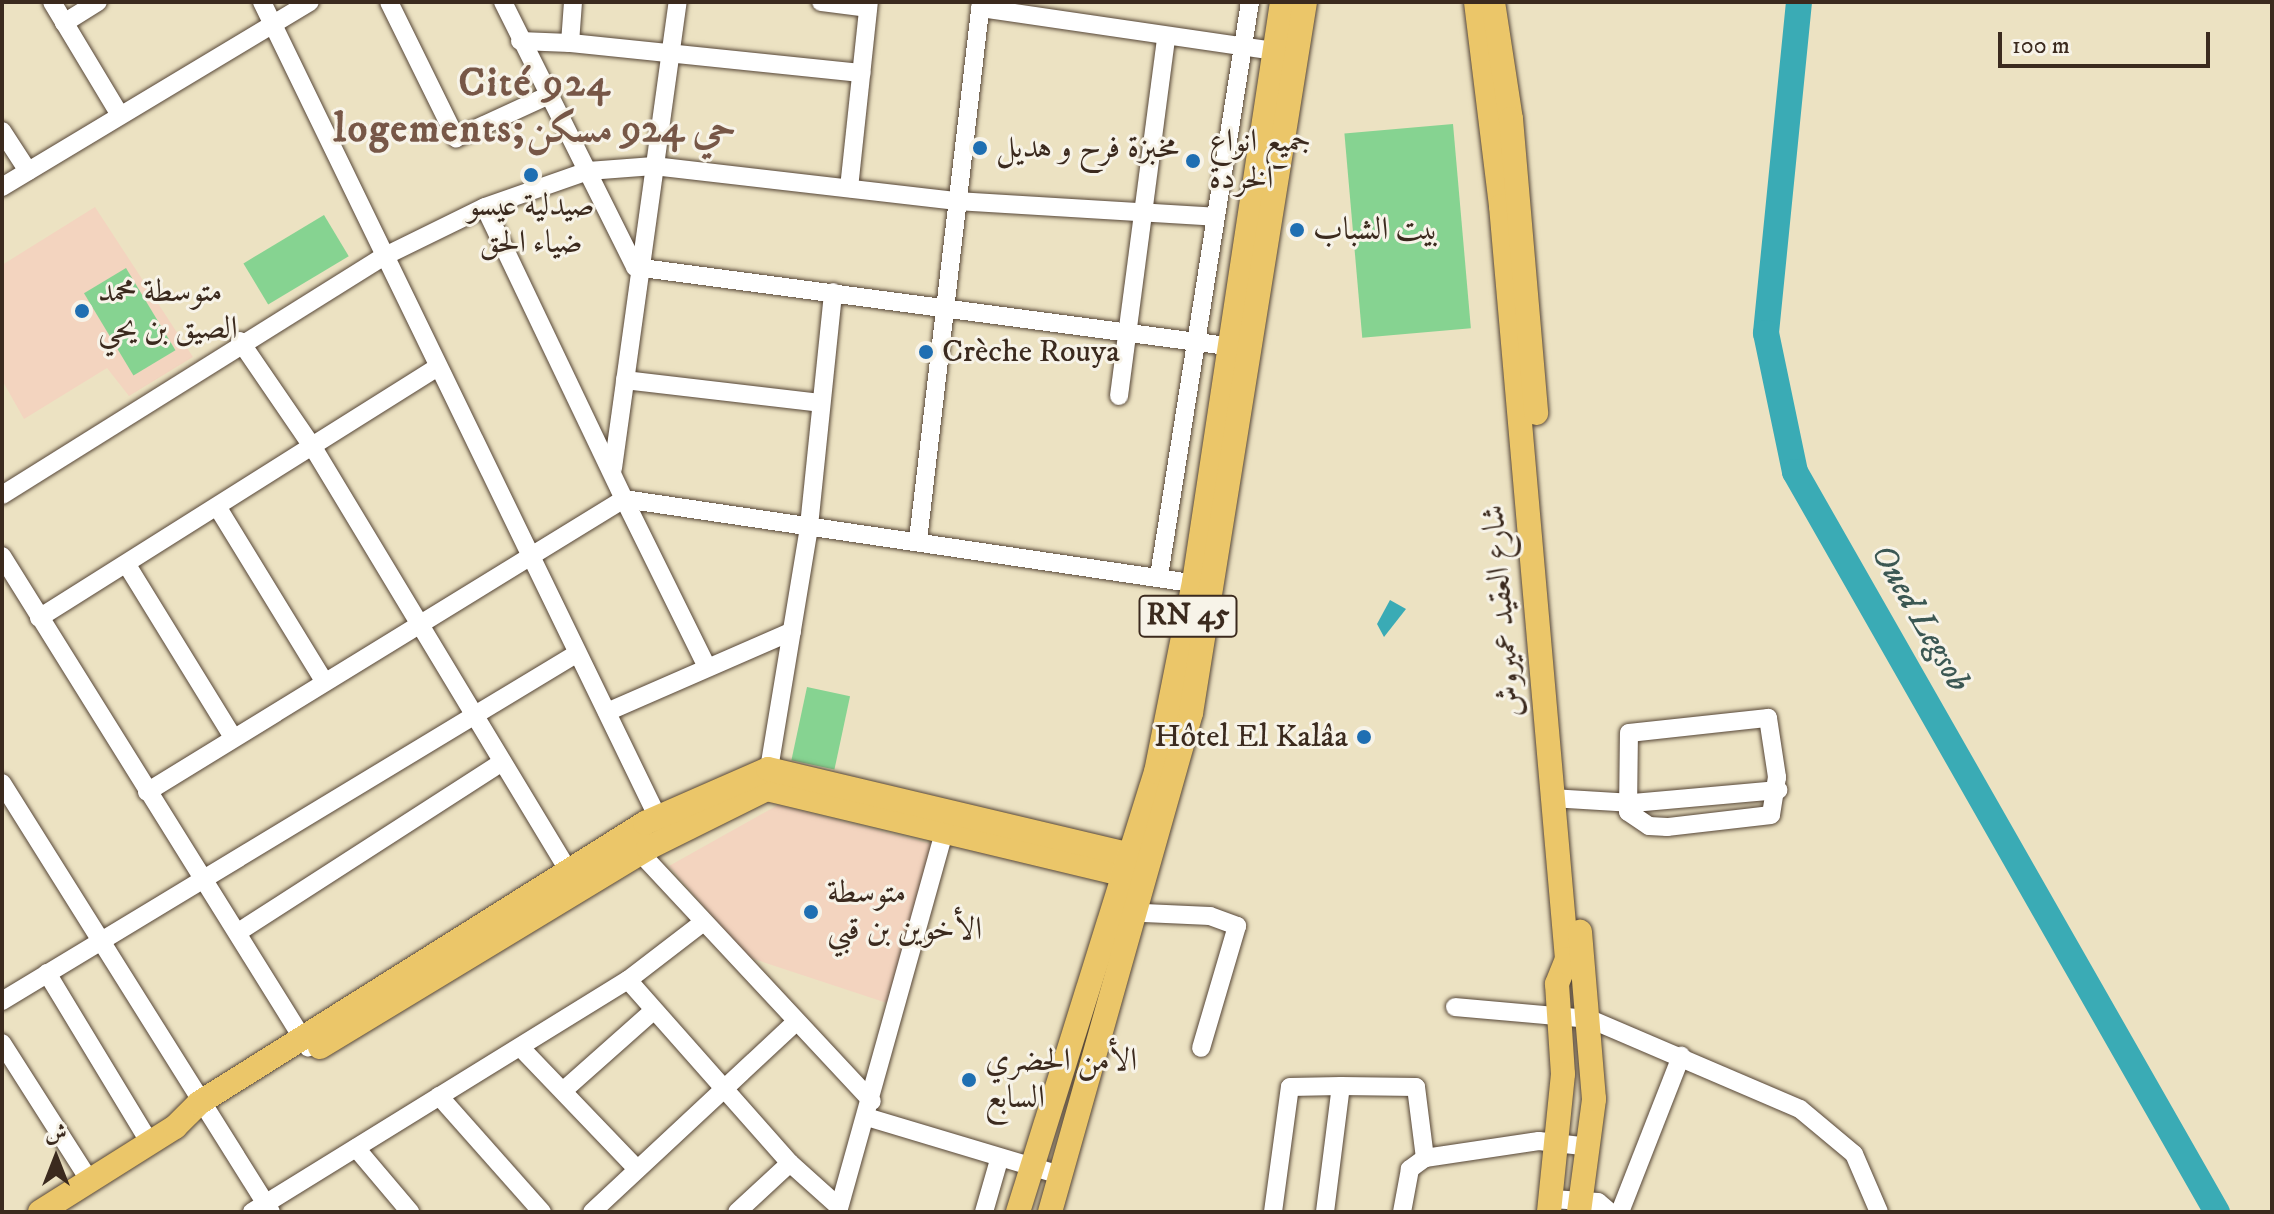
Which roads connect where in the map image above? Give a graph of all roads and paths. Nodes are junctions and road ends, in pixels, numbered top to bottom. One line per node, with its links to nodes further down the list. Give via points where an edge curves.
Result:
1 (52, 2): 17 (street)
2 (98, 2): 17 (street)
3 (262, 2): 18 (street)
4 (310, 2): 18 (street)
5 (389, 2): 26 (street, via 456,138)
6 (503, 2): 20 (street)
7 (573, 2): 21 (street)
8 (678, 2): 24 (street)
9 (821, 2): 15 (street)
10 (1250, 2): 22 (street)
11 (1282, 2): 23 (main road, RN 45)
12 (1305, 2): 45 (main road, RN 45)
13 (1476, 2): 55 (main road, شارع العقيد عميروش)
14 (1493, 2): 55 (main road, شارع العقيد عميروش, via 1511,119)
15 (869, 5): 25 (street)
16 (981, 5): 19 (street); 34 (street)
17 (64, 23): 27 (street)
18 (272, 23): 27 (street); 38 (street)
19 (1166, 38): 22 (street); 36 (street)
20 (520, 41): 21 (street); 26 (street)
21 (570, 43): 24 (street)
22 (1242, 51): 23 (street); 37 (street)
23 (1275, 51): 45 (main road, RN 45)
24 (670, 54): 25 (street); 29 (street)
25 (861, 73): 33 (street)
26 (547, 96): 31 (street)
27 (120, 115): 30 (street)
28 (2, 131): 30 (street)
29 (654, 166): 31 (street); 33 (street); 39 (street)
30 (28, 171): 32 (street)
31 (588, 171): 35 (street); 39 (street)
32 (2, 187)
33 (849, 188): 34 (street)
34 (957, 201): 36 (street); 41 (street)
35 (485, 207): 38 (street); 51 (street)
36 (1145, 213): 37 (street); 42 (street)
37 (1215, 217): 44 (street)
38 (385, 256): 43 (street); 46 (street)
39 (635, 267): 40 (street); 47 (street)
40 (833, 292): 41 (street); 49 (street)
41 (943, 306): 42 (street); 57 (street)
42 (1125, 333): 44 (street); 48 (street)
43 (240, 341): 50 (street); 52 (street)
44 (1196, 343): 45 (street); 61 (street)
45 (1238, 347): 62 (main road, RN 45)
46 (438, 367): 50 (street); 59 (street)
47 (625, 380): 49 (street); 51 (street)
48 (1119, 396)
49 (820, 403): 56 (street)
50 (314, 449): 54 (street); 64 (street)
51 (613, 468): 53 (street)
52 (2, 495)
53 (624, 499): 56 (street); 59 (street); 67 (street)
54 (218, 508): 60 (street); 68 (street)
55 (1536, 520): 77 (main road, شارع العقيد عميروش)
56 (809, 526): 57 (street); 65 (street)
57 (918, 540): 61 (street)
58 (2, 556): 63 (street)
59 (530, 557): 64 (street); 66 (street)
60 (127, 565): 63 (street); 71 (street)
61 (1159, 576): 62 (street)
62 (1204, 585): 82 (main road, RN 45); 85 (main road, RN 45, via 1191,713)
63 (39, 618): 76 (street)
64 (419, 623): 68 (street); 70 (street)
65 (792, 631): 67 (street); 73 (street)
66 (576, 654): 69 (street); 70 (street)
67 (707, 667): 69 (street)
68 (324, 681): 71 (street)
69 (607, 712): 79 (street)
70 (475, 717): 72 (street); 83 (street)
71 (233, 737): 76 (street)
72 (502, 762): 84 (street); 87 (street)
73 (767, 779): 79 (main road); 80 (main road); 81 (main road)
74 (2, 783): 88 (street)
75 (1778, 790): 78 (street); 78 (street, via 1775,811 1766,817 1667,827 1637,820); 78 (street, via 1768,718 1702,722 1629,733)
76 (147, 792): 83 (street)
77 (1559, 798): 78 (street); 94 (main road, شارع العقيد عميروش, via 1567,959 1557,984); 95 (main road, شارع العقيد عميروش)
78 (1624, 803)
79 (658, 818): 81 (main road)
80 (946, 824): 82 (main road); 107 (street)
81 (632, 845): 84 (main road); 86 (street)
82 (1128, 865): 85 (main road, RN 45)
83 (205, 878): 87 (street); 88 (street)
84 (574, 880): 98 (main road)
85 (1125, 913): 100 (street, via 1210,916 1237,926); 115 (main road, RN 45); 117 (main road, RN 45)
86 (702, 923): 90 (street); 96 (street)
87 (240, 931): 98 (street)
88 (100, 940): 89 (street); 106 (street)
89 (47, 973): 91 (street); 108 (street)
90 (628, 980): 93 (street); 99 (street)
91 (2, 1001)
92 (1455, 1007): 94 (street)
93 (653, 1011): 103 (street); 104 (street)
94 (1559, 1016): 95 (street); 109 (main road, شارع العقيد عميروش)
95 (1590, 1019): 101 (street); 110 (main road, شارع العقيد عميروش)
96 (795, 1023): 103 (street); 107 (street)
97 (2, 1043): 118 (street)
98 (307, 1046): 106 (main road)
99 (521, 1048): 104 (street); 105 (street)
100 (1201, 1048)
101 (1681, 1056): 119 (street); 136 (street, via 1829,1127 1854,1154)
102 (1341, 1086): 112 (street, via 1416,1087); 132 (street, via 1290,1087); 133 (street)
103 (723, 1087): 114 (street); 116 (street)
104 (564, 1090): 116 (street)
105 (439, 1096): 111 (street); 126 (street)
106 (204, 1109): 108 (main road); 122 (street)
107 (871, 1109): 113 (street); 123 (street)
108 (150, 1143): 118 (main road)
109 (1561, 1143): 110 (street); 112 (street); 120 (main road, شارع العقيد عميروش)
110 (1589, 1147): 121 (main road, شارع العقيد عميروش)
111 (356, 1148): 122 (street); 125 (street)
112 (1425, 1158): 134 (street, via 1410,1169)
113 (999, 1160): 115 (street); 129 (street)
114 (790, 1163): 123 (street); 128 (street)
115 (1031, 1166): 117 (street); 130 (main road, RN 45)
116 (637, 1169): 127 (street)
117 (1060, 1175): 131 (main road, RN 45)
118 (90, 1181): 124 (main road)
119 (1627, 1186): 121 (street); 135 (street)
120 (1550, 1206): 121 (street)
121 (1592, 1206)
122 (262, 1209)
123 (839, 1210)
124 (40, 1212)
125 (410, 1212)
126 (542, 1212)
127 (592, 1212)
128 (737, 1212)
129 (984, 1212)
130 (1018, 1212)
131 (1050, 1212)
132 (1273, 1212)
133 (1325, 1212)
134 (1402, 1212)
135 (1620, 1212)
136 (1879, 1212)

